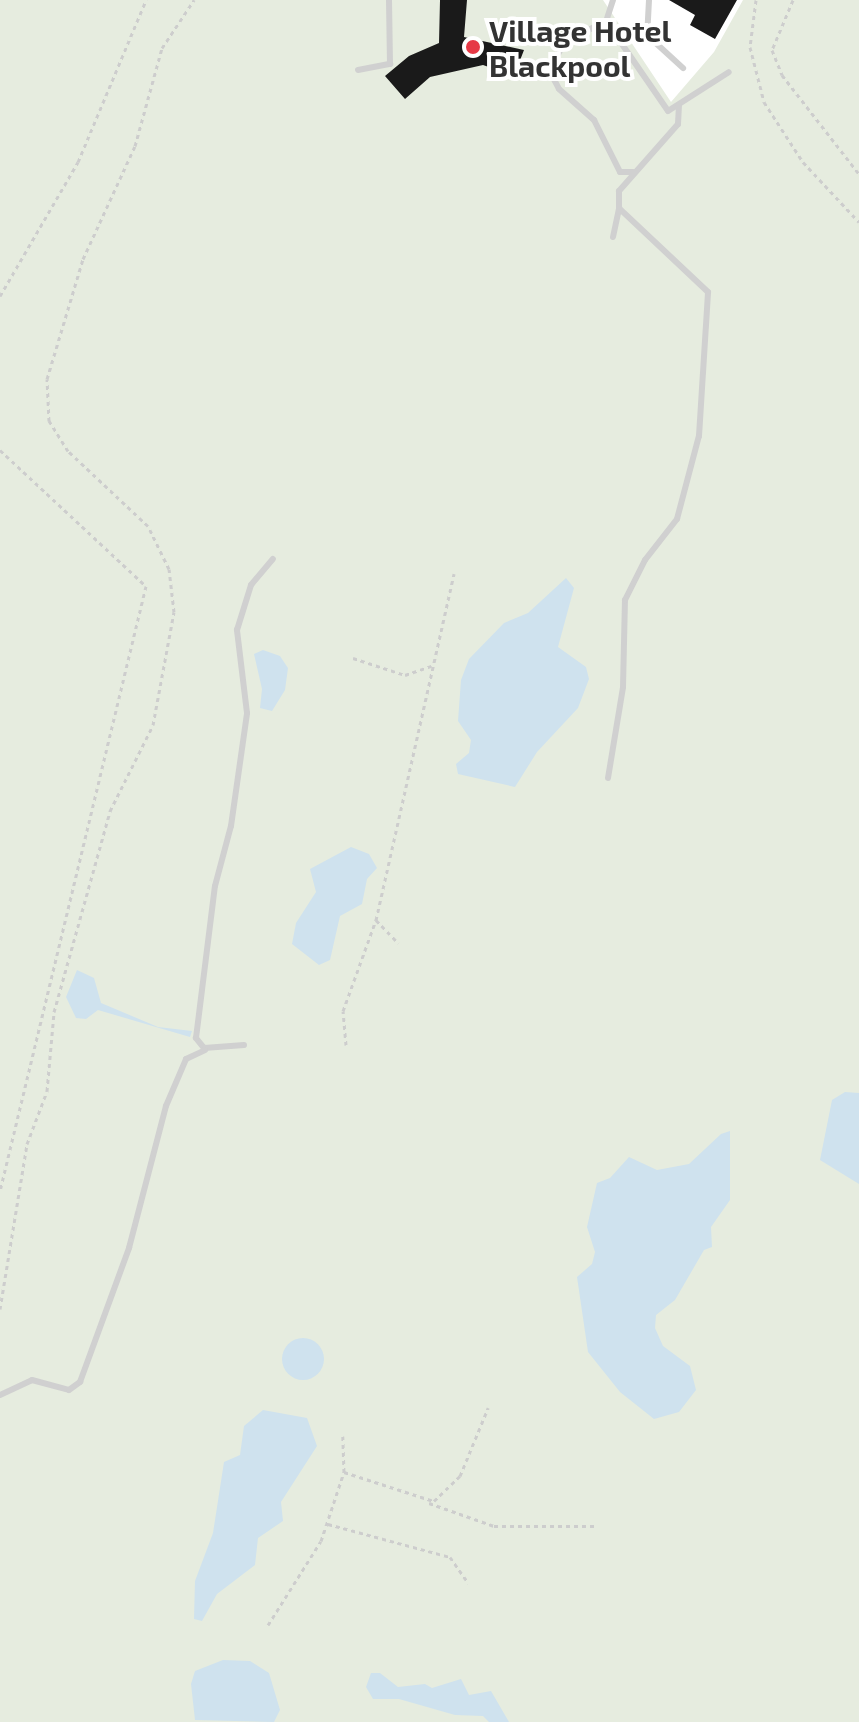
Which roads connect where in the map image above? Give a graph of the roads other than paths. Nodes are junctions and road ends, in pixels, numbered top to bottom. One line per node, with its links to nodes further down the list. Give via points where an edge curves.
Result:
1 (389, 0): 6 (lane, via 390,64)
2 (613, 0): 4 (lane)
3 (649, 0): 5 (lane, via 647,35)
4 (606, 21): 8 (lane, via 668,111); 9 (lane, via 565,42 549,70 559,89 594,120 620,172)
5 (683, 68)
6 (358, 70)
7 (729, 72): 8 (lane)
8 (679, 105): 9 (lane, via 678,124)
9 (633, 172): 10 (lane, via 619,191)
10 (619, 208): 11 (lane); 13 (lane, via 708,292 708,316 697,408 699,436 687,497 625,600 623,687)
11 (613, 237)
12 (273, 559): 15 (lane, via 251,585 237,630 247,713 231,826 215,886 196,1038 204,1048)
13 (608, 778)
14 (244, 1045): 15 (lane)
15 (224, 1046): 16 (lane, via 192,1053 173,1088 129,1248 80,1382 69,1390 32,1380)
16 (0, 1395)

